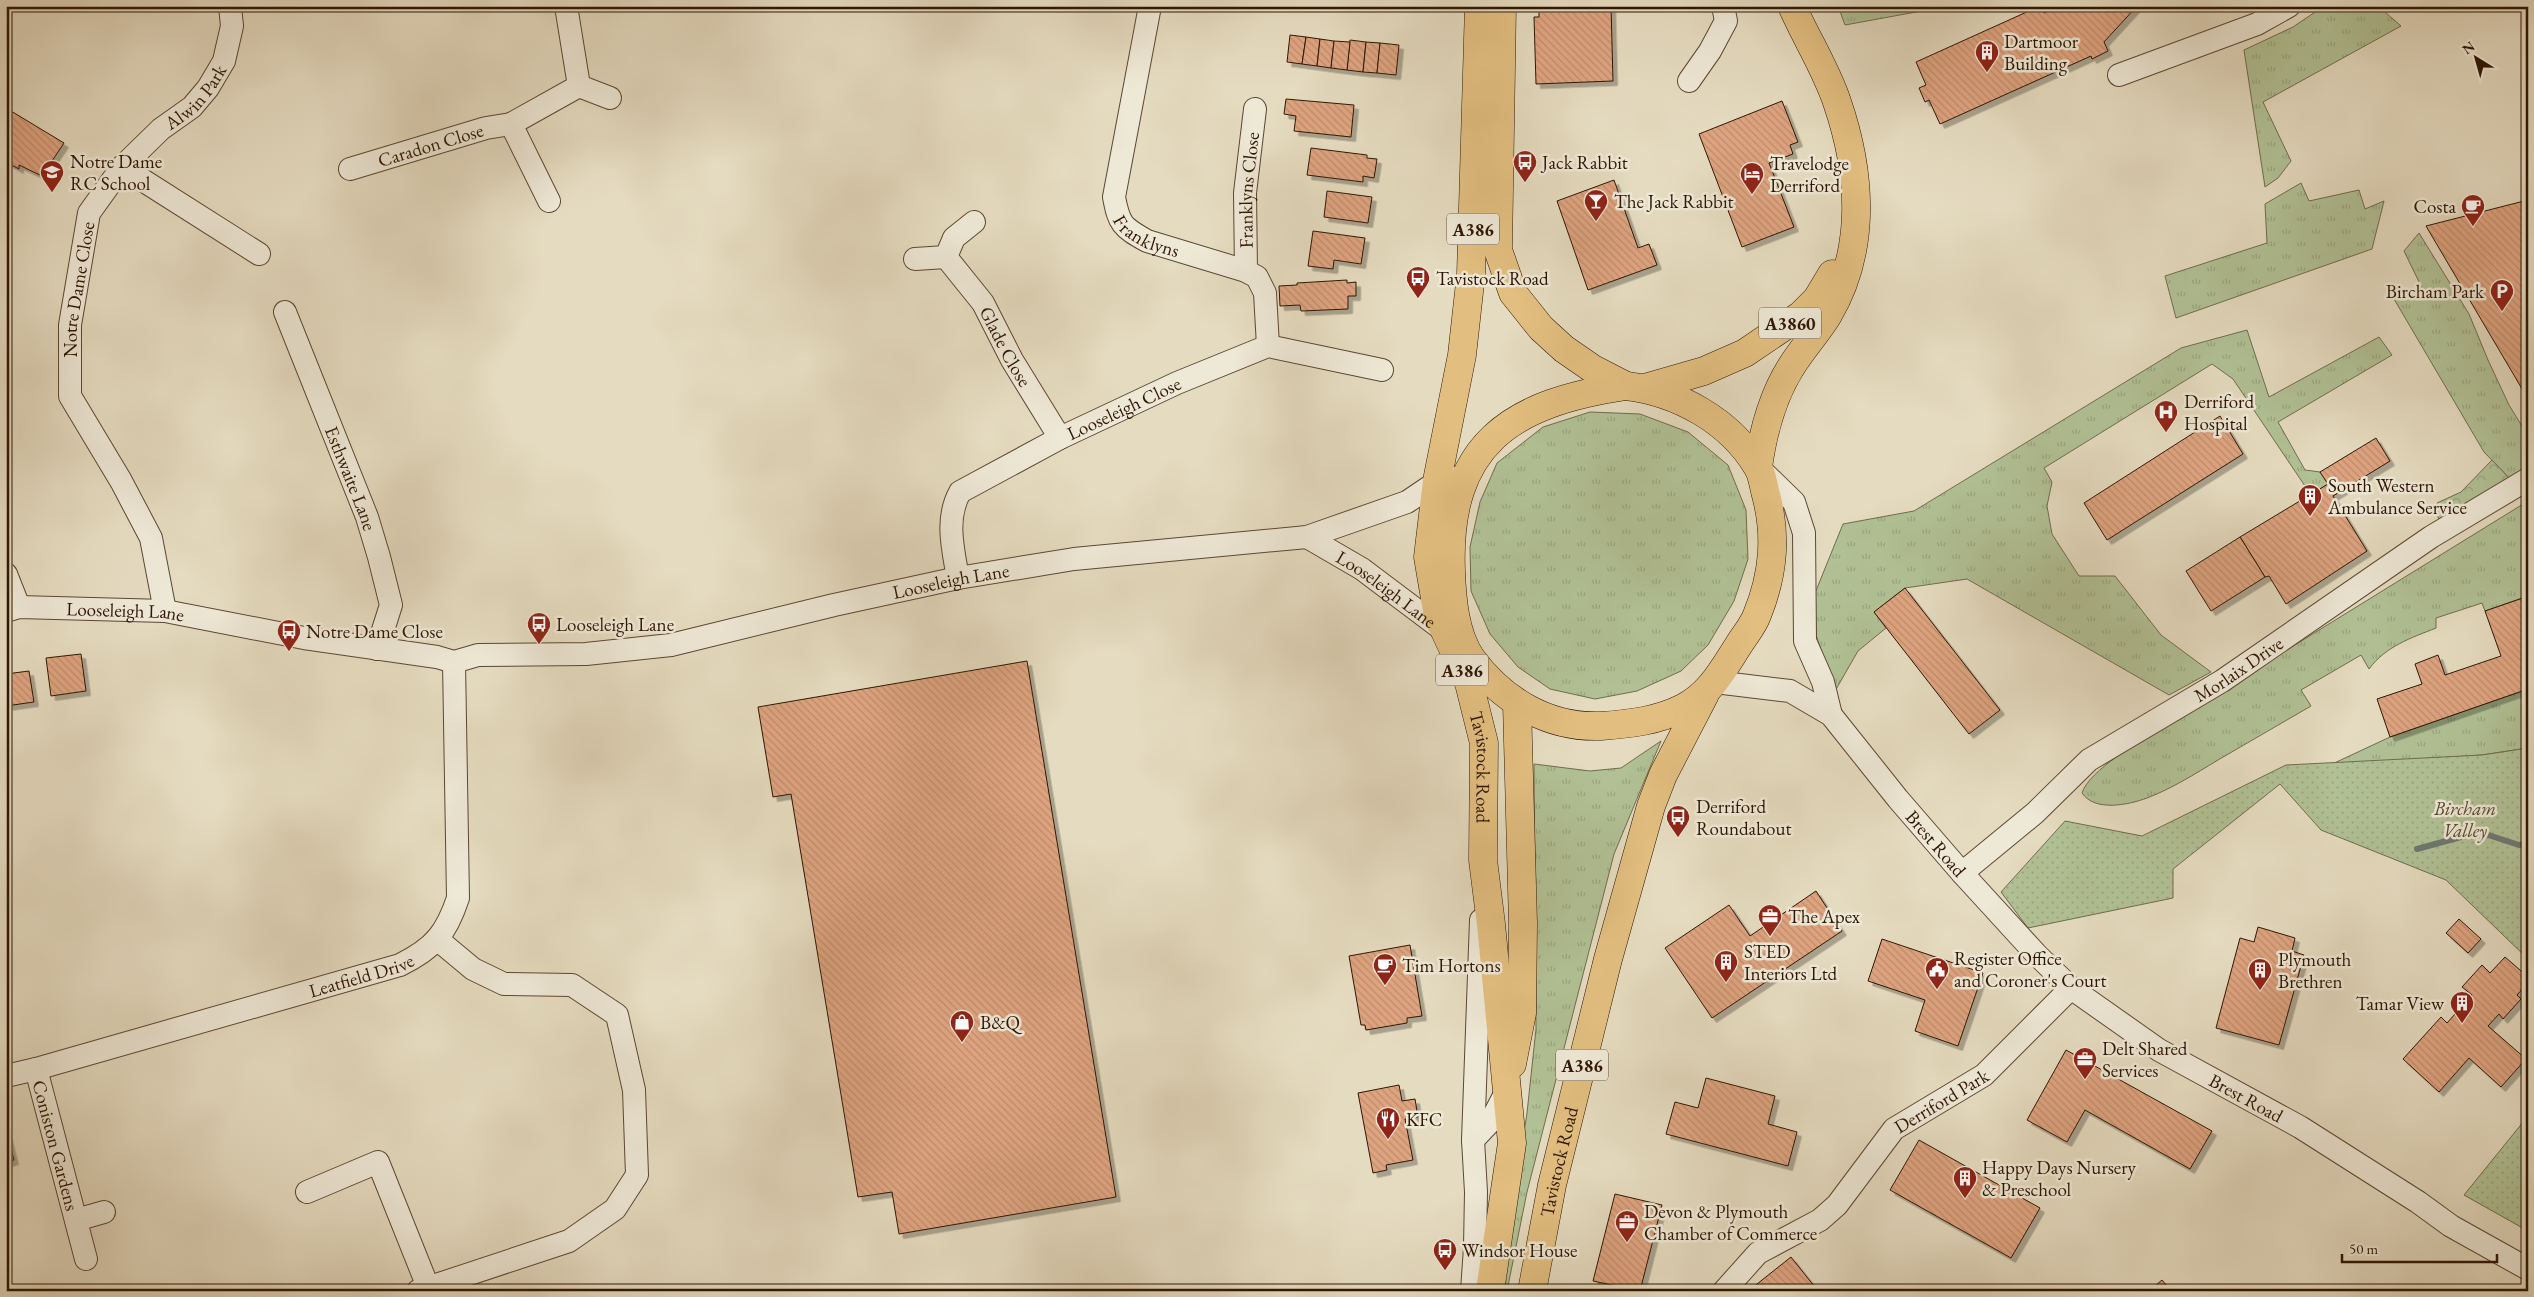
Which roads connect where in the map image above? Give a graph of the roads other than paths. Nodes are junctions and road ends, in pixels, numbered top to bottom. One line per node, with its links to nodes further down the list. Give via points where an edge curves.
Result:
1 (230, 6): 15 (street, Alwin Park, via 232,26 224,61 208,88 192,107 161,129)
2 (566, 6): 11 (street)
3 (1150, 6): 23 (street, Franklyns, via 1114,197 1118,220 1147,241)
4 (1479, 6): 32 (main road, Tavistock Road / A386, via 1471,274 1462,355)
5 (1502, 6): 27 (main road, A386, via 1498,250 1513,293 1541,328 1564,349 1593,369)
6 (1723, 6): 10 (street, via 1726,21)
7 (1792, 6): 17 (main road, A3860, via 1836,101)
8 (2289, 6): 9 (street, via 2241,31)
9 (2119, 75)
10 (1689, 81)
11 (579, 86): 12 (street); 14 (street, Caradon Close)
12 (610, 98)
13 (1255, 109): 23 (street, Franklyns Close, via 1246,193)
14 (512, 124): 16 (street, Caradon Close, via 486,128); 18 (street)
15 (122, 167): 20 (street); 37 (street, Notre Dame Close, via 89,213 70,324 70,396 151,538)
16 (350, 169)
17 (1855, 182): 27 (main road, A3860, via 1849,225 1838,264 1817,299 1802,315 1727,363); 30 (main road, A3860, via 1858,214 1848,271 1829,313 1783,381 1773,402)
18 (549, 201)
19 (974, 222): 21 (street, via 954,238)
20 (259, 254)
21 (946, 257): 22 (street); 28 (street, Glade Close, via 983,303 1012,360)
22 (915, 259)
23 (1246, 271): 25 (street, Franklyns, via 1257,277 1265,293)
24 (285, 312): 39 (street, Esthwaite Lane, via 367,517 379,557 391,604)
25 (1268, 346): 26 (street); 28 (street, Looseleigh Close, via 1178,383)
26 (1382, 370)
27 (1636, 387): 29 (main road, via 1587,392 1536,408 1488,442); 30 (main road, via 1708,414 1729,432)
28 (1060, 438): 35 (street, Looseleigh Close, via 960,492 950,517)
29 (1472, 460): 32 (street, Looseleigh Lane); 38 (main road, via 1458,495 1450,558 1456,614)
30 (1758, 467): 41 (main road, via 1772,514 1774,540 1770,572 1757,615); 43 (street, Brest Road, via 1794,502 1804,533 1806,641)
31 (2528, 479): 45 (street, Morlaix Drive, via 2431,537 2222,681 2089,760 2035,813)
32 (1437, 481): 33 (street, Looseleigh Lane, via 1407,502); 38 (main road, Tavistock Road / A386, via 1428,557 1436,607)
33 (1308, 537): 35 (street, Looseleigh Lane, via 1074,559); 38 (street, Looseleigh Lane, via 1370,575)
34 (6, 574): 36 (street)
35 (958, 578): 40 (street, Looseleigh Lane, via 672,645 586,654 478,655)
36 (12, 609): 37 (street, Looseleigh Lane)
37 (164, 611): 39 (street, Looseleigh Lane)
38 (1454, 637): 42 (main road, via 1500,691); 44 (main road, Tavistock Road / A386, via 1484,744)
39 (377, 649): 40 (street, Looseleigh Lane)
40 (454, 662): 46 (street, Leatfield Drive, via 458,898 449,924)
41 (1710, 687): 42 (main road, via 1684,708 1659,718 1622,725 1582,727 1557,722); 43 (street, Brest Road, via 1790,692); 60 (main road, Tavistock Road / A386, via 1663,775 1651,806 1608,959 1552,1185)
42 (1517, 704): 50 (main road, Tavistock Road / A386, via 1522,1013)
43 (1832, 715): 45 (street, Brest Road)
44 (1483, 860): 50 (main road, Tavistock Road / A386); 51 (street)
45 (1962, 873): 47 (street, Brest Road)
46 (437, 939): 48 (street, Leatfield Drive, via 420,955 400,965); 57 (street, via 473,970 504,984 572,984 617,1014 634,1090 637,1175 615,1209 569,1241)
47 (2071, 988): 56 (street, Brest Road, via 2160,1050 2300,1127 2451,1226); 61 (street, Derriford Park, via 1984,1075 1894,1129 1837,1205 1820,1220 1758,1253)
48 (36, 1069): 49 (street, Leatfield Drive); 54 (street, Coniston Gardens)
49 (6, 1076)
50 (1508, 1088): 51 (street, Tavistock Road, via 1491,1121); 59 (main road, Tavistock Road / A386, via 1512,1143)
51 (1473, 1140): 58 (street, via 1476,1192)
52 (307, 1192): 57 (street, via 378,1162)
53 (104, 1212): 54 (street, Coniston Gardens)
54 (76, 1220): 55 (street, Coniston Gardens)
55 (86, 1259)
56 (2528, 1269)
57 (423, 1289)
58 (1472, 1291)
59 (1490, 1291)
60 (1532, 1291)
61 (1724, 1291)

